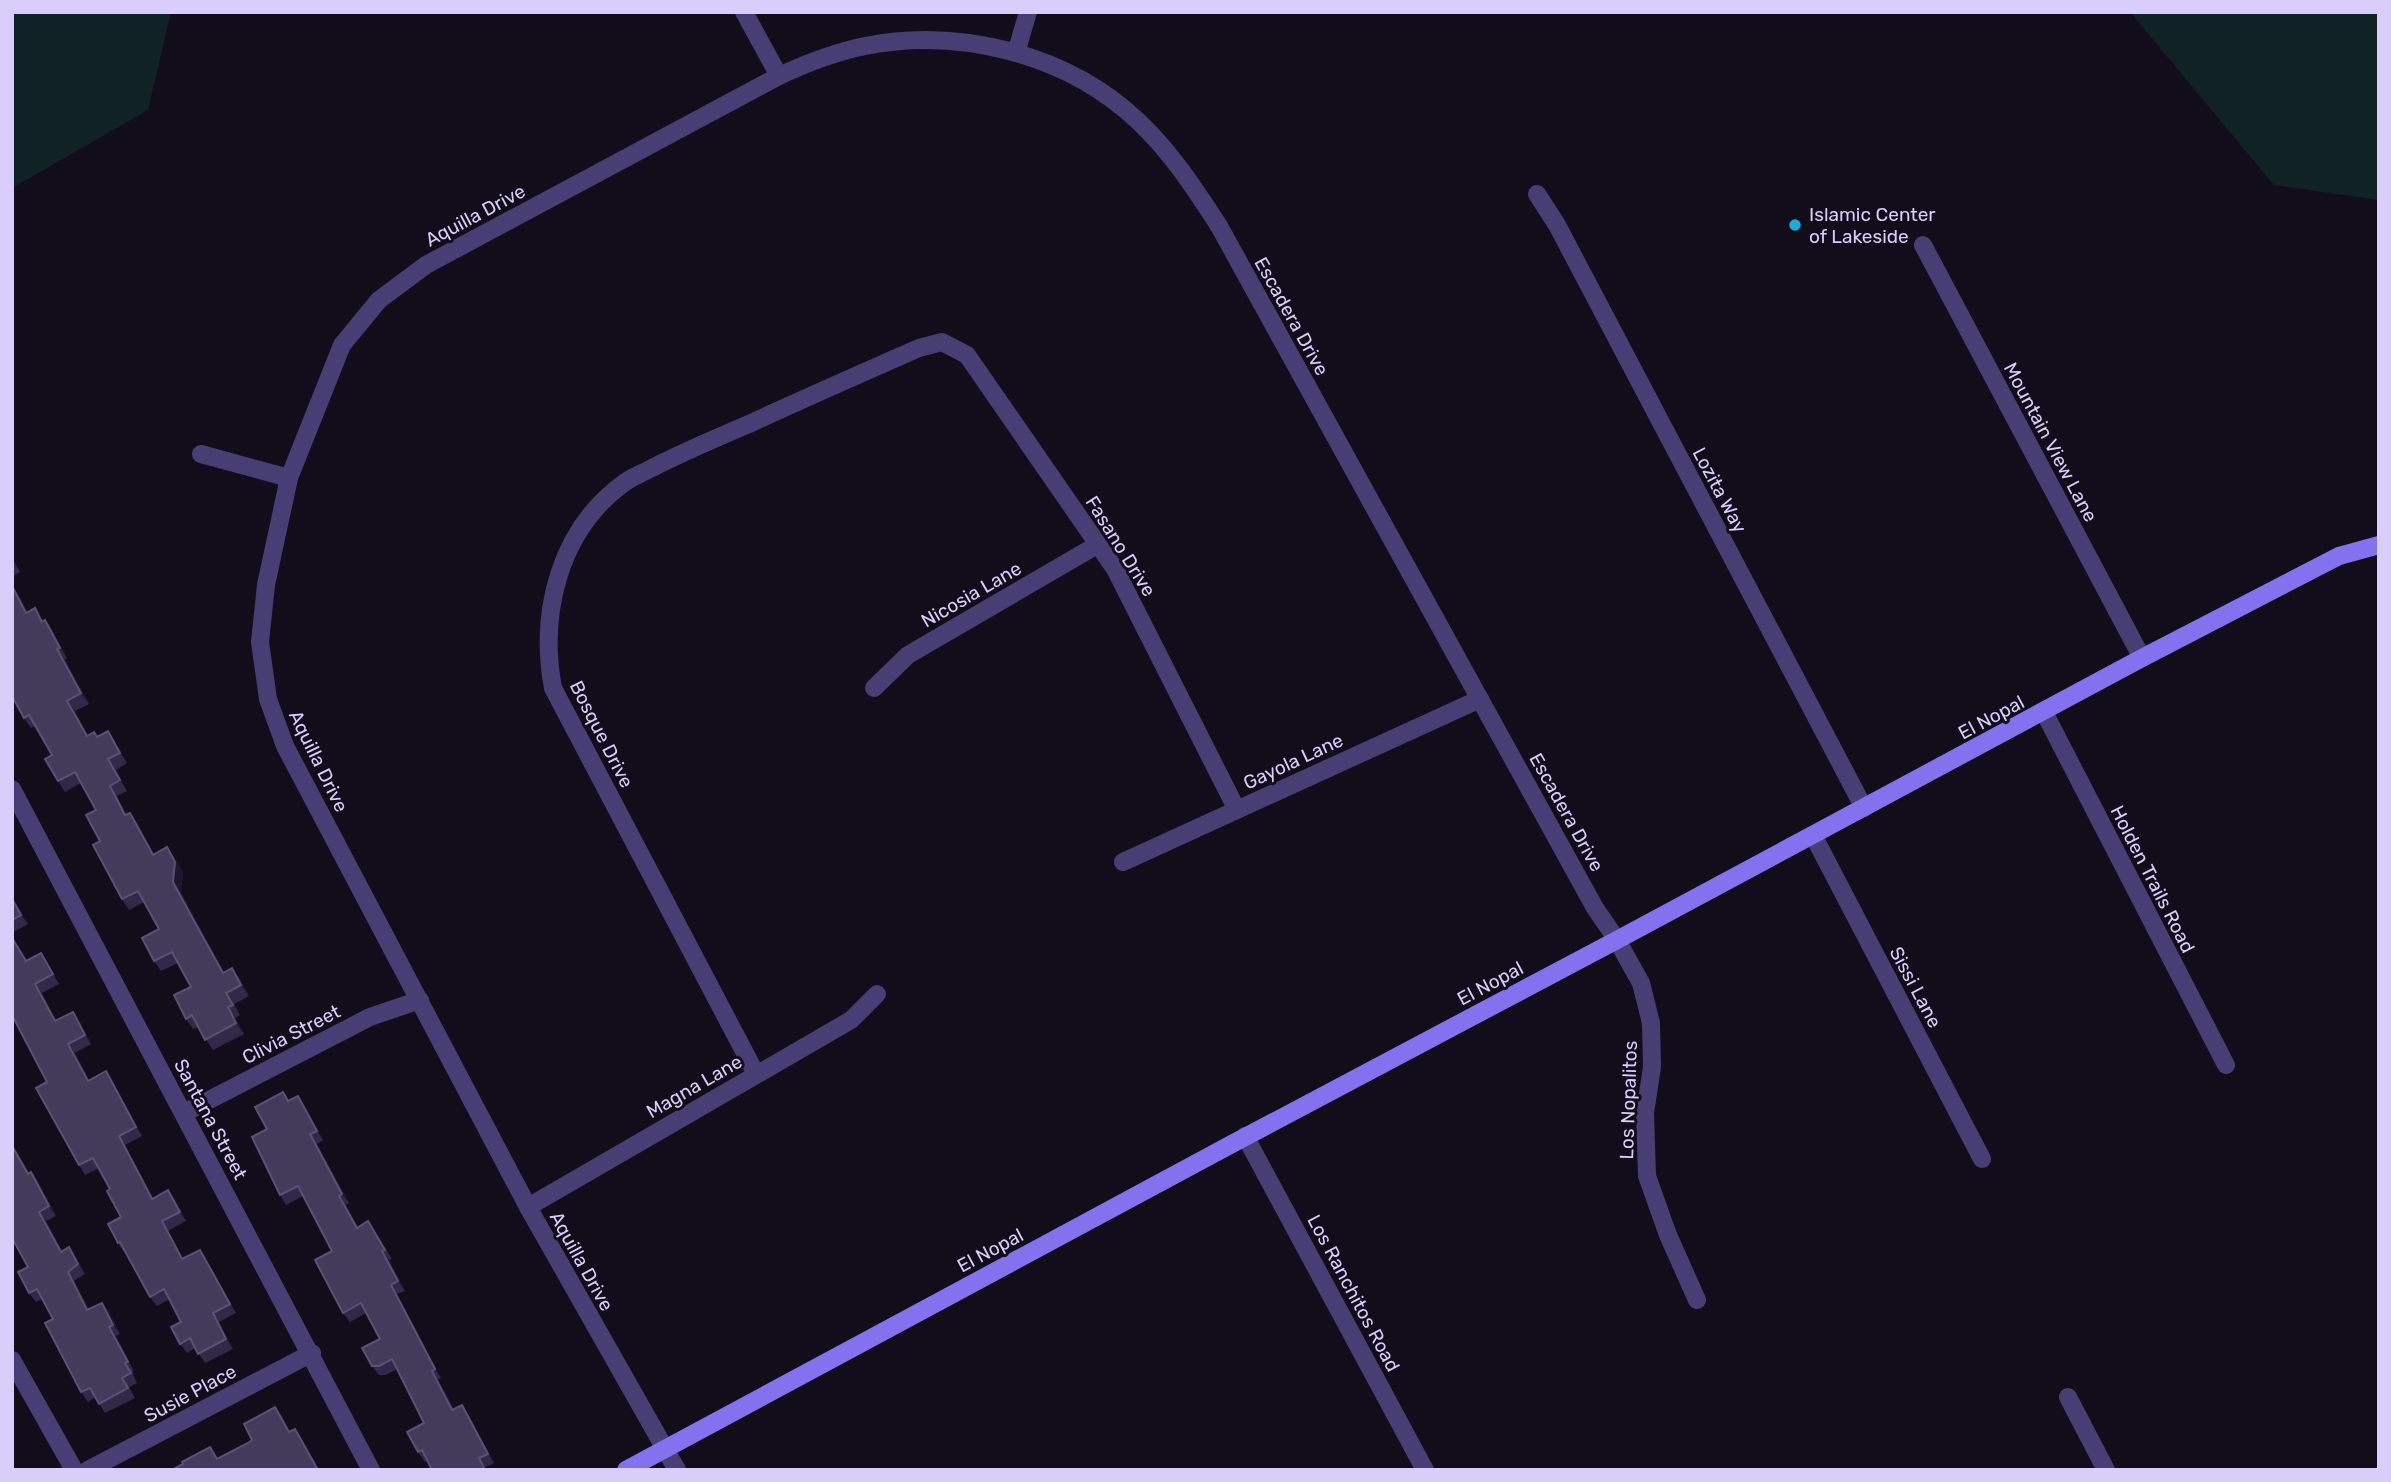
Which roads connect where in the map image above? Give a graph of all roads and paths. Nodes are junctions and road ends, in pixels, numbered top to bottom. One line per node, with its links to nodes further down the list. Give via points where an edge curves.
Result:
1 (744, 12): 4 (street)
2 (1028, 12): 3 (street)
3 (1016, 53): 4 (street, Escadera Drive, via 956,42 895,42 836,53); 14 (street, Escadera Drive, via 1084,82 1110,99 1153,136 1186,176 1219,226)
4 (779, 76): 9 (street, Aquilla Drive, via 426,265 394,287 365,314 342,345)
5 (1537, 194): 17 (street, Lozita Way, via 1563,235)
6 (1923, 245): 12 (street, Mountain View Lane)
7 (967, 355): 10 (street, Fasano Drive); 25 (street, Bosque Drive, via 942,342 919,348 625,482 592,514 558,576 547,643 553,688)
8 (201, 454): 9 (street)
9 (289, 478): 23 (street, Aquilla Drive, via 261,613 268,699 285,746)
10 (1097, 545): 13 (street, Nicosia Lane, via 908,655); 18 (street, Fasano Drive, via 1115,569)
11 (2379, 545): 12 (main road, El Nopal, via 2339,556)
12 (2142, 658): 15 (main road, El Nopal)
13 (874, 688)
14 (1480, 699): 18 (street, Gayola Lane); 21 (street, Escadera Drive, via 1595,908)
15 (2044, 712): 17 (main road, El Nopal); 24 (street, Holden Trails Road)
16 (12, 789): 26 (street, Santana Street)
17 (1864, 808): 19 (main road, El Nopal)
18 (1237, 810): 20 (street, Gayola Lane)
19 (1813, 835): 21 (main road, El Nopal); 28 (street, Sissi Lane)
20 (1123, 862)
21 (1618, 940): 27 (main road, El Nopal); 30 (street, Los Nopalitos, via 1642,983 1651,1023 1647,1176)
22 (877, 994): 25 (street, Magna Lane, via 851,1020)
23 (420, 1000): 26 (street, Clivia Street, via 370,1017); 29 (street, Aquilla Drive)
24 (2226, 1065)
25 (756, 1074): 29 (street, Magna Lane)
26 (184, 1113): 31 (street, Santana Street)
27 (1245, 1136): 34 (main road, El Nopal); 40 (street, Los Ranchitos Road)
28 (1982, 1159)
29 (528, 1207): 34 (street, Aquilla Drive)
30 (1697, 1300)
31 (312, 1353): 36 (street, Susie Place); 37 (street, Santana Street)
32 (12, 1360): 35 (street)
33 (2068, 1396): 41 (street)
34 (664, 1449): 38 (main road, El Nopal); 39 (street, Aquilla Drive)
35 (74, 1470)
36 (88, 1470)
37 (371, 1470)
38 (626, 1470)
39 (677, 1470)
40 (1425, 1470)
41 (2106, 1470)

